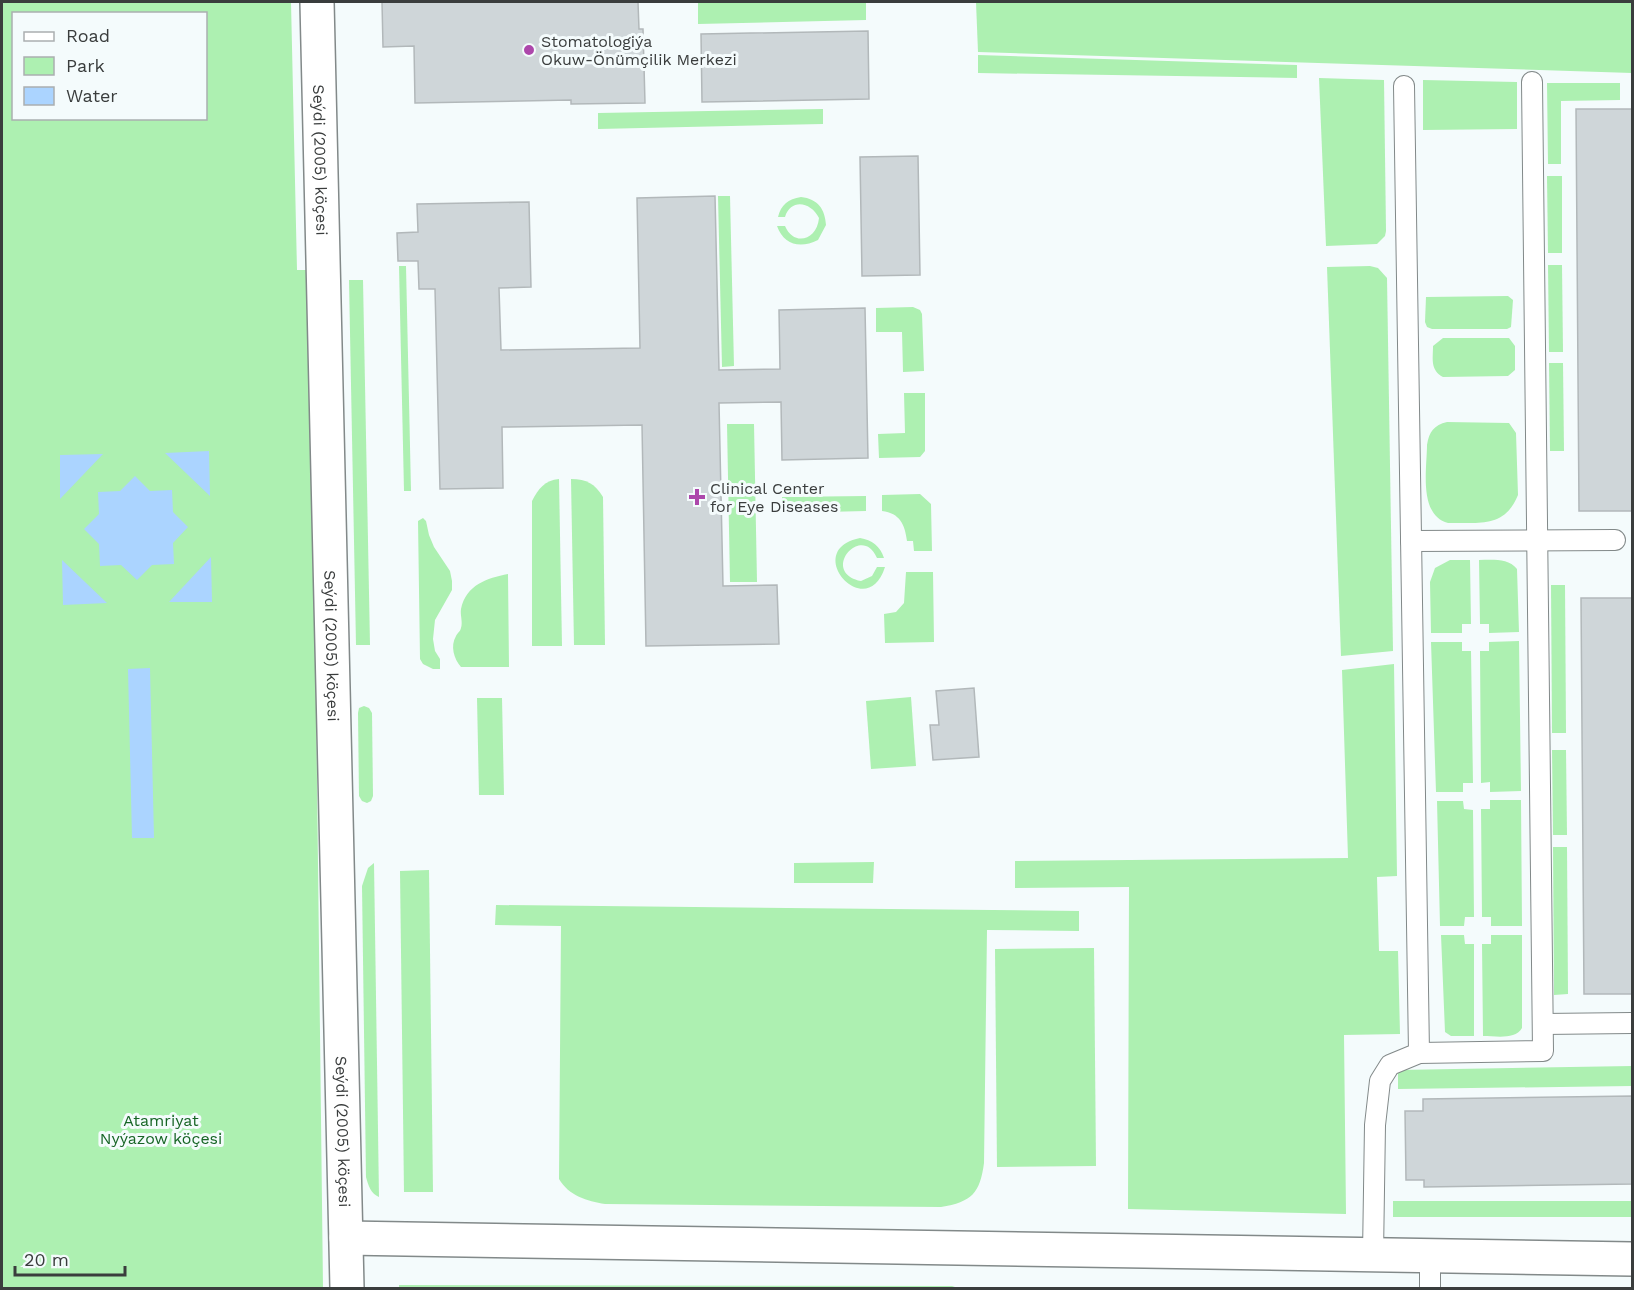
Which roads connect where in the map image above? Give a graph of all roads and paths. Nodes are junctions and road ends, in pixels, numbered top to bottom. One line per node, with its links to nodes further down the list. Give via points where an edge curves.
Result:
1 (317, 2): 10 (street, Seýdi (2005) köçesi)
2 (1532, 82): 6 (lane)
3 (1404, 86): 5 (lane)
4 (1615, 540): 6 (lane)
5 (1411, 541): 6 (lane); 9 (lane)
6 (1537, 541): 8 (lane)
7 (1632, 1023): 8 (lane)
8 (1543, 1024): 9 (lane, via 1543,1051)
9 (1419, 1053): 11 (lane, via 1390,1065 1380,1082 1375,1125)
10 (346, 1238): 11 (street); 14 (street, Seýdi (2005) köçesi)
11 (1373, 1254): 12 (street)
12 (1430, 1255): 13 (street); 15 (lane)
13 (1632, 1260)
14 (347, 1288)
15 (1430, 1288)

